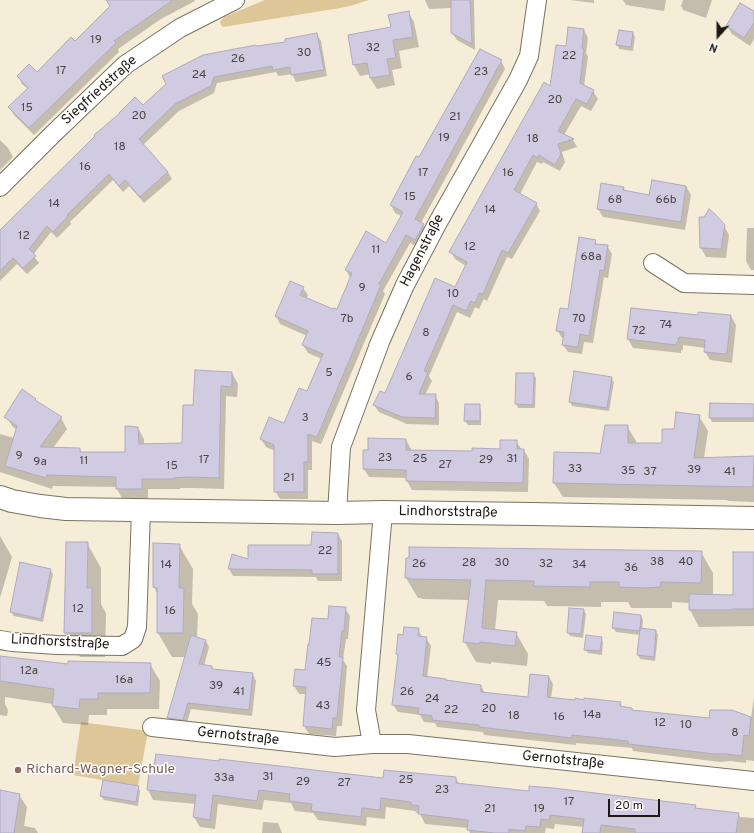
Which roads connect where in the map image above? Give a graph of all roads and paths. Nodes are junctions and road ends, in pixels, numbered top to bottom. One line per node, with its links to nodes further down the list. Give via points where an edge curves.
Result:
1 (235, 0): 3 (street, Siegfriedstraße, via 180,28 125,66)
2 (537, 0): 9 (street, Hagenstraße, via 529,56 518,80 437,224 405,285 380,342 340,447)
3 (0, 187)
4 (653, 263): 5 (street, via 684,283)
5 (754, 284)
6 (0, 497): 7 (street, Lindhorststraße, via 66,509)
7 (141, 510): 9 (street, Lindhorststraße); 11 (street, Lindhorststraße, via 136,628 133,639 122,646 57,645)
8 (383, 512): 9 (street, Lindhorststraße); 10 (street, Lindhorststraße); 13 (street, via 366,710)
9 (337, 513)
10 (754, 518)
11 (0, 640)
12 (152, 727): 13 (street, Gernotstraße, via 335,747)
13 (372, 744): 14 (street, Gernotstraße, via 408,744)
14 (754, 781)

